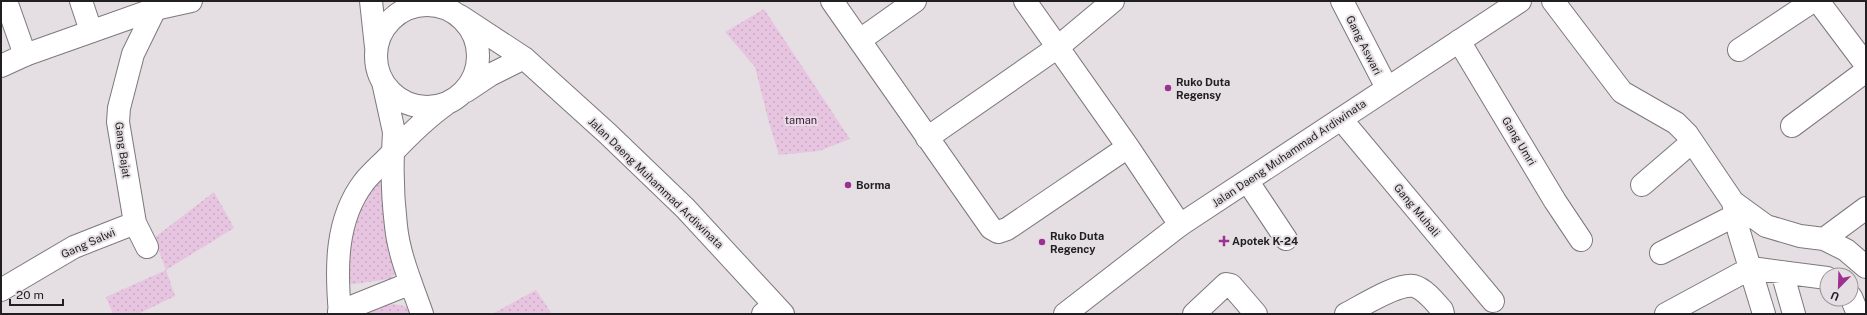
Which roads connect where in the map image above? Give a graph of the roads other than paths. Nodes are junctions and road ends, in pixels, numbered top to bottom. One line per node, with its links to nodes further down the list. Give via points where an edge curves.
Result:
1 (6, 1): 22 (street)
2 (82, 1): 16 (street)
3 (191, 1): 14 (street)
4 (371, 1): 20 (street)
5 (832, 1): 17 (street)
6 (915, 1): 17 (street)
7 (1025, 1): 19 (street)
8 (1113, 1): 19 (street)
9 (1342, 1): 28 (street, Gang Aswari)
10 (1520, 1): 18 (street, Jalan Daeng Muhammad Ardiwinata)
11 (1553, 1): 33 (street, via 1622,92 1676,124)
12 (1813, 1): 21 (street)
13 (1818, 1): 24 (street)
14 (155, 5): 16 (street); 40 (street, Gang Bajat, via 133,54 119,108 121,148)
15 (450, 9): 20 (street, via 436,5 419,5 403,10 390,20 380,34); 23 (street, Jalan Daeng Muhammad Ardiwinata); 29 (street, via 470,27 477,41 479,56 477,71 470,84)
16 (91, 31): 22 (street)
17 (860, 40): 32 (street)
18 (1459, 41): 28 (street, Jalan Daeng Muhammad Ardiwinata); 44 (street, Gang Umri)
19 (1058, 47): 32 (street); 34 (street)
20 (376, 50): 27 (street, via 377,66)
21 (1740, 50)
22 (25, 55): 25 (street)
23 (524, 58): 29 (street, via 490,75); 55 (street, Jalan Daeng Muhammad Ardiwinata, via 685,208)
24 (1866, 65)
25 (1, 66)
26 (1866, 71): 31 (street)
27 (382, 80): 29 (street, via 391,92 404,101 418,106); 35 (street, via 394,132)
28 (1387, 88): 30 (street, Jalan Daeng Muhammad Ardiwinata)
29 (453, 100): 35 (street, via 418,126)
30 (1341, 119): 36 (street, Jalan Daeng Muhammad Ardiwinata); 53 (street, Gang Muhali)
31 (1792, 126)
32 (927, 138): 34 (street, via 991,228 998,232)
33 (1692, 142): 37 (street); 38 (street)
34 (1128, 147): 41 (street)
35 (393, 152): 51 (street, via 396,227); 56 (street, via 364,182 343,226 338,254)
36 (1248, 182): 41 (street, Jalan Daeng Muhammad Ardiwinata); 43 (street)
37 (1642, 185)
38 (1734, 208): 42 (street, via 1766,226 1800,236); 46 (street); 48 (street, via 1738,232)
39 (1866, 208): 42 (street)
40 (135, 223): 45 (street, Gang Bajat); 52 (street, Gang Salwi, via 74,247)
41 (1180, 226): 59 (street, Jalan Daeng Muhammad Ardiwinata)
42 (1824, 239): 47 (street, via 1846,250)
43 (1286, 240)
44 (1581, 240)
45 (147, 247)
46 (1661, 253)
47 (1866, 267)
48 (1751, 268): 49 (street); 54 (street); 64 (street)
49 (1782, 272): 50 (street); 65 (street)
50 (1819, 277)
51 (411, 282): 56 (street); 58 (street)
52 (1, 290)
53 (1493, 301)
54 (1689, 308): 63 (street)
55 (774, 311)
56 (340, 313)
57 (1446, 313): 62 (street, via 1421,290 1409,286 1398,288)
58 (422, 314)
59 (1065, 314)
60 (1194, 314): 61 (street, via 1226,284 1231,285)
61 (1256, 314)
62 (1346, 314)
63 (1666, 314)
64 (1764, 314)
65 (1794, 314)

